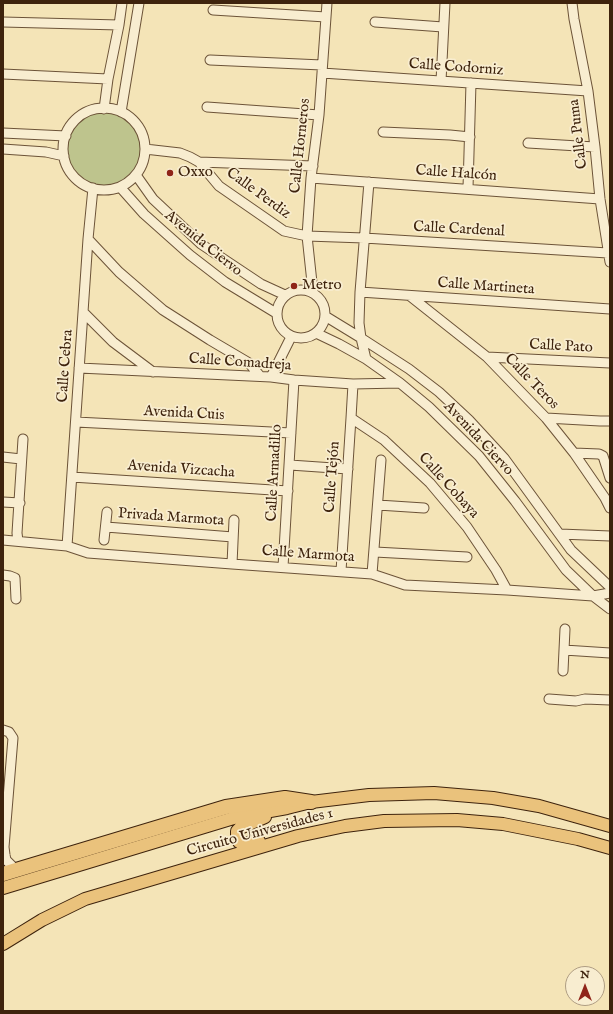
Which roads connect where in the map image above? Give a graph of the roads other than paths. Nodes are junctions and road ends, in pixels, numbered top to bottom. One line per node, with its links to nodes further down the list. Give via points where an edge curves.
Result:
1 (122, 3): 10 (street)
2 (139, 3): 21 (street)
3 (327, 3): 7 (street, Calle Horneros)
4 (444, 3): 11 (street)
5 (572, 3): 18 (street, Calle Puma)
6 (213, 10): 7 (street)
7 (326, 17): 13 (street, Calle Horneros)
8 (3, 22): 10 (street)
9 (375, 22): 11 (street)
10 (118, 25): 15 (street)
11 (443, 28): 16 (street)
12 (210, 60): 13 (street, Calle Codorniz)
13 (322, 69): 16 (street, Calle Codorniz); 22 (street, Calle Horneros)
14 (3, 74): 15 (street)
15 (108, 79): 20 (street)
16 (441, 81): 17 (street, Calle Codorniz)
17 (471, 83): 18 (street, Calle Codorniz); 26 (street)
18 (588, 91): 28 (street, Calle Puma)
19 (207, 107): 22 (street)
20 (104, 108): 21 (street); 25 (street, via 88,112 78,118)
21 (121, 112): 30 (street, via 131,118 138,127)
22 (319, 114): 33 (street, Calle Horneros)
23 (382, 132): 26 (street)
24 (3, 133): 25 (street)
25 (66, 136): 31 (street)
26 (470, 137): 39 (street)
27 (528, 143): 28 (street)
28 (595, 146): 40 (street, Calle Puma)
29 (3, 149): 31 (street)
30 (145, 149): 32 (street, via 180,153); 34 (street, via 143,163)
31 (64, 156): 38 (street, via 74,177)
32 (199, 162): 33 (street); 41 (street, Calle Perdiz, via 220,186 284,231)
33 (312, 166): 35 (street, Calle Horneros)
34 (136, 175): 37 (street); 44 (street, Avenida Ciervo, via 154,199)
35 (311, 178): 36 (street, Calle Halcón); 41 (street, Calle Horneros)
36 (369, 182): 39 (street, Calle Halcón); 42 (street)
37 (120, 187): 38 (street, via 107,190); 45 (street, Avenida Ciervo, via 144,214)
38 (94, 188): 43 (street, Calle Cebra)
39 (468, 188): 40 (street, Calle Halcón)
40 (600, 199): 46 (street, Calle Puma)
41 (307, 236): 42 (street, Calle Cardenal); 47 (street, Calle Horneros)
42 (364, 238): 46 (street, Calle Cardenal); 48 (street)
43 (88, 239): 52 (street, Calle Cebra); 63 (street, via 118,272 163,310 250,363)
44 (201, 244): 45 (street); 49 (street, Avenida Ciervo, via 261,284)
45 (190, 255): 53 (street, Avenida Ciervo, via 225,282)
46 (609, 257)
47 (313, 292): 49 (street, via 300,289); 54 (street, via 321,300)
48 (360, 292): 50 (street, Calle Martineta); 57 (street)
49 (284, 295): 53 (street, via 278,303)
50 (410, 296): 51 (street, Calle Martineta); 58 (street, Calle Teros)
51 (610, 309)
52 (83, 312): 61 (street, Calle Cebra); 62 (street, via 112,342)
53 (276, 313): 56 (street, via 280,327)
54 (326, 316): 55 (street, via 323,326); 57 (street, Avenida Ciervo)
55 (316, 333): 56 (street, via 300,338); 59 (street, Avenida Ciervo)
56 (291, 336): 64 (street)
57 (361, 338): 59 (street); 74 (street, Avenida Ciervo, via 439,392)
58 (487, 357): 60 (street, Calle Pato); 69 (street, Calle Teros)
59 (366, 359): 66 (street, Avenida Ciervo)
60 (610, 363)
61 (79, 368): 62 (street, Calle Comadreja); 71 (street, Calle Cebra)
62 (154, 372): 63 (street, Calle Comadreja)
63 (260, 376): 64 (street, Calle Comadreja)
64 (271, 377): 65 (street, Calle Comadreja)
65 (294, 380): 67 (street, Calle Comadreja); 72 (street, Calle Armadillo)
66 (400, 383): 67 (street, Calle Comadreja); 76 (street, Avenida Ciervo, via 429,407)
67 (353, 384): 68 (street, Calle Tejón)
68 (352, 418): 81 (street, Calle Tejón); 109 (street, Calle Cobaya, via 384,440 430,483 467,526)
69 (546, 418): 70 (street); 75 (street, Calle Teros)
70 (610, 420)
71 (76, 422): 72 (street, Avenida Cuis); 82 (street, Calle Cebra)
72 (292, 433): 80 (street, Calle Armadillo)
73 (23, 439): 78 (street)
74 (491, 443): 76 (street); 94 (street, Avenida Ciervo)
75 (574, 453): 83 (street, via 603,456); 85 (street, Calle Teros)
76 (479, 456): 111 (street, Avenida Ciervo, via 566,570)
77 (3, 457): 78 (street)
78 (21, 459): 87 (street)
79 (381, 460): 88 (street)
80 (290, 465): 81 (street); 84 (street, Calle Armadillo)
81 (348, 469): 105 (street, Calle Tejón)
82 (72, 477): 84 (street, Avenida Vizcacha); 100 (street, Calle Cebra)
83 (610, 478)
84 (288, 491): 104 (street, Calle Armadillo)
85 (608, 495): 90 (street, Calle Teros)
86 (3, 502): 87 (street)
87 (20, 503): 99 (street)
88 (378, 505): 89 (street); 101 (street)
89 (424, 508)
90 (610, 508)
91 (107, 512): 93 (street)
92 (234, 520): 95 (street, Privada Marmota)
93 (106, 527): 95 (street, Privada Marmota); 98 (street)
94 (560, 534): 96 (street); 108 (street, Avenida Ciervo, via 571,550)
95 (233, 536): 103 (street, Privada Marmota)
96 (610, 536)
97 (3, 540): 99 (street, Calle Marmota)
98 (104, 540)
99 (18, 541): 100 (street, Calle Marmota)
100 (67, 546): 103 (street, Calle Marmota, via 88,553)
101 (375, 552): 102 (street); 106 (street)
102 (467, 557)
103 (232, 564): 104 (street, Calle Marmota)
104 (284, 567): 105 (street, Calle Marmota)
105 (341, 572): 106 (street, Calle Marmota)
106 (372, 574): 109 (street, Calle Marmota, via 405,585)
107 (3, 575): 112 (street, via 14,578)
108 (610, 587)
109 (507, 590): 111 (street, Calle Marmota)
110 (610, 593): 111 (street, Calle Marmota)
111 (593, 596): 113 (street, Avenida Ciervo)
112 (16, 599)
113 (610, 608)
114 (565, 629): 115 (street)
115 (564, 650): 116 (street); 117 (street)
116 (610, 654)
117 (563, 671)
118 (550, 699): 119 (street)
119 (610, 700)
120 (3, 730): 121 (street, via 9,732 13,738)
121 (6, 788): 127 (street, via 4,847)
122 (311, 802): 123 (main road, Circuito Universidades 1); 124 (main road, Circuito Universidades 1, via 369,795 434,793 493,798 539,806); 127 (highway, via 285,798 226,807)
123 (287, 808): 125 (main road, via 240,828 237,831 237,839 243,844); 128 (main road, Circuito Universidades 1, via 237,817)
124 (610, 826)
125 (298, 836): 126 (main road, Circuito Universidades 1, via 384,821 457,820 503,824); 129 (main road, Circuito Universidades 1, via 85,900 42,920)
126 (610, 848)
127 (10, 872)
128 (3, 888)
129 (3, 944)

